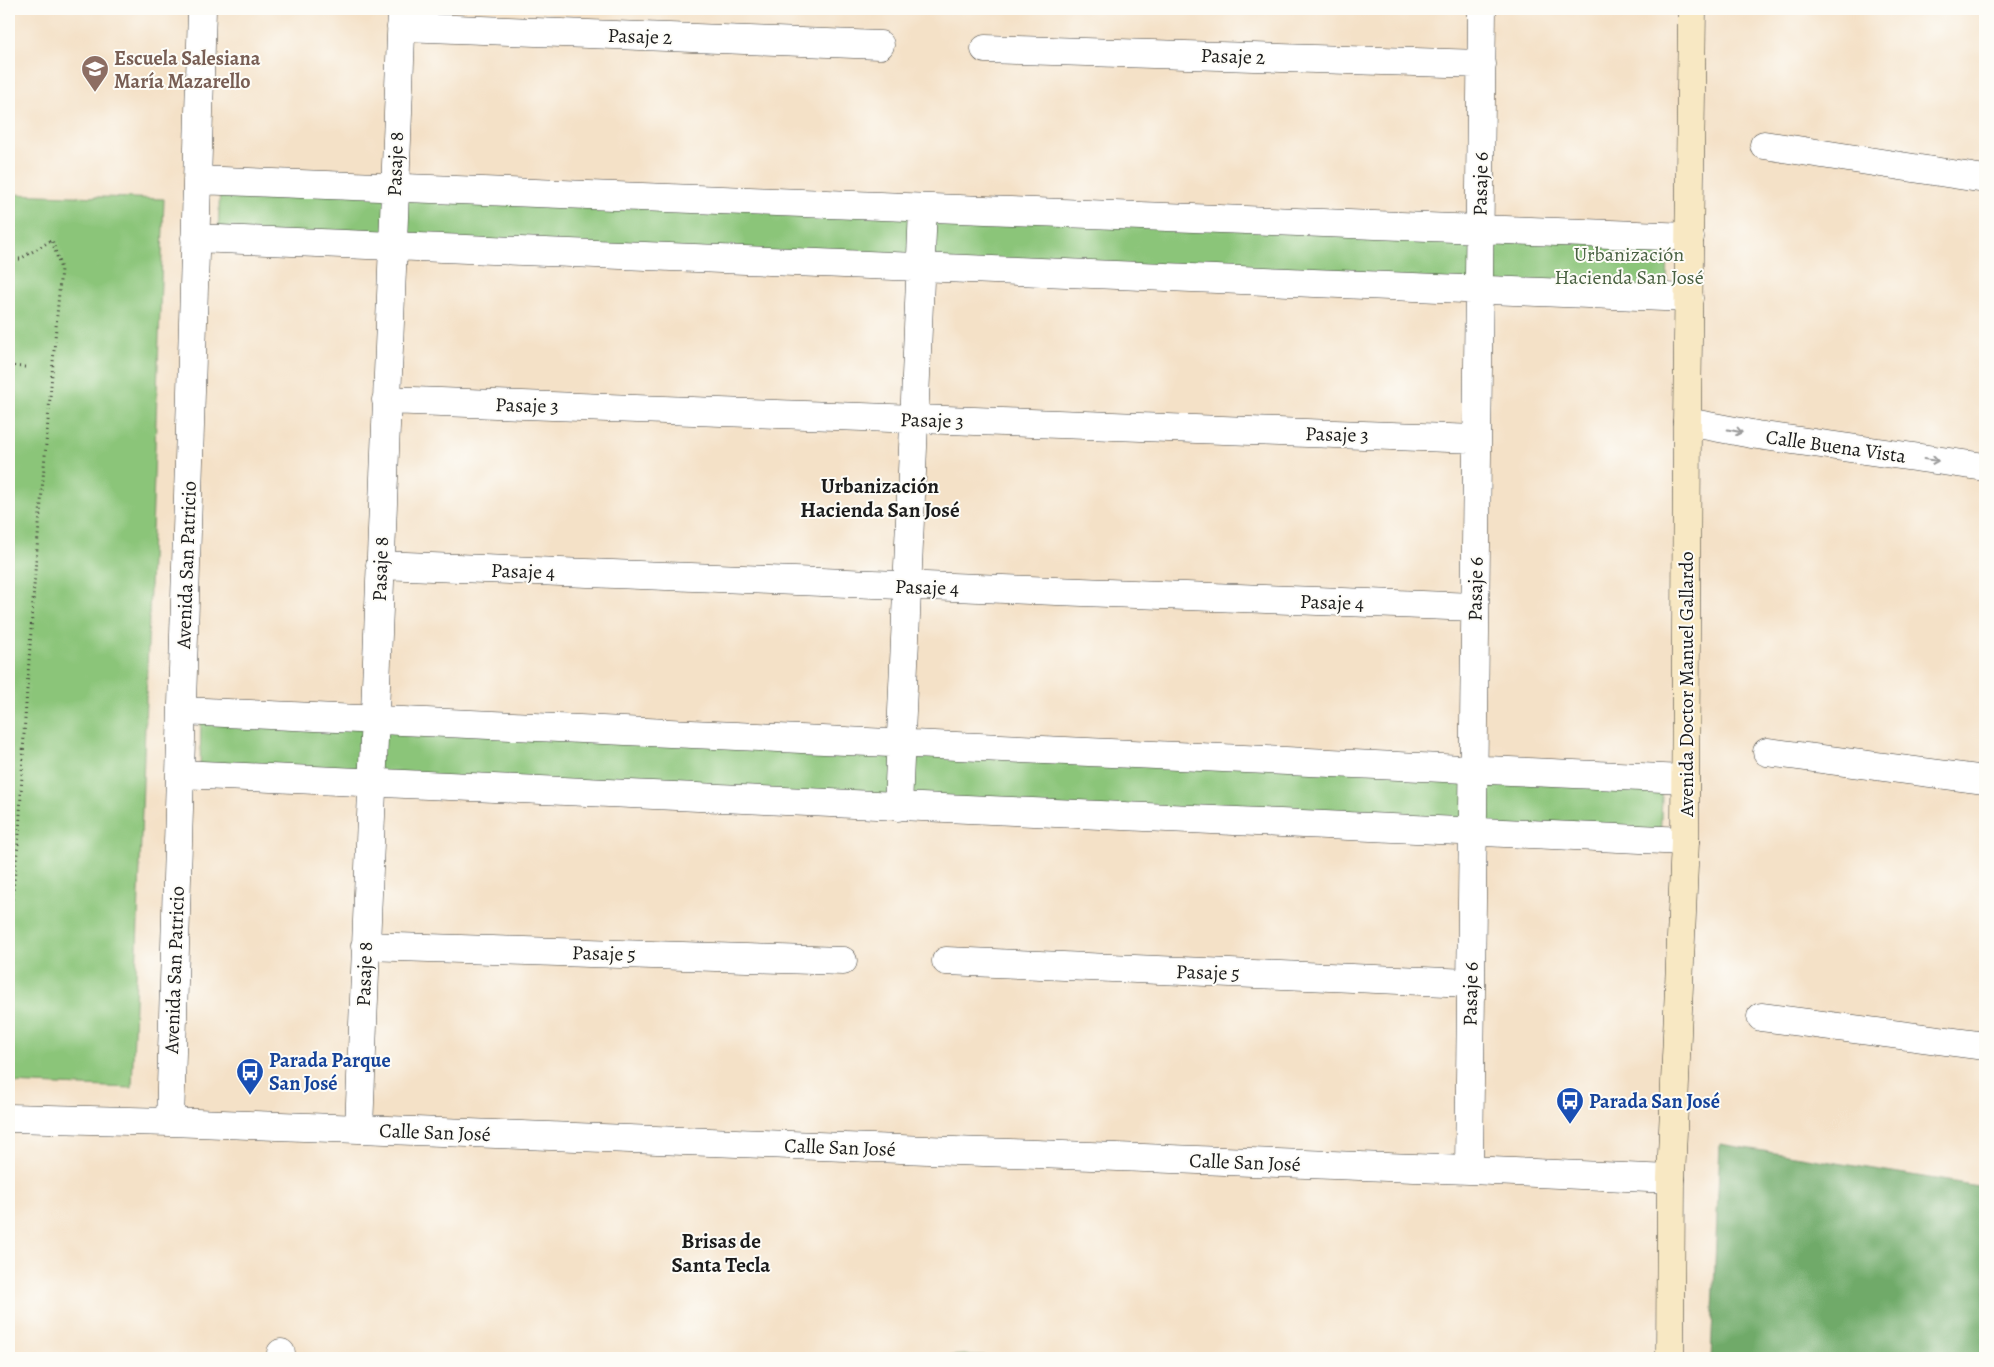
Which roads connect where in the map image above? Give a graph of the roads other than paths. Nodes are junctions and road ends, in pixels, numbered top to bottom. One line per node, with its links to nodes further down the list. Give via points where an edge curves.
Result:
1 (202, 9): 10 (street, Avenida San Patricio)
2 (1482, 9): 7 (street, Pasaje 6)
3 (1692, 9): 14 (street, Avenida Doctor Manuel Gallardo)
4 (401, 18): 5 (street, Pasaje 2); 11 (street, Pasaje 8)
5 (880, 44)
6 (984, 49): 7 (street, Pasaje 2)
7 (1482, 64): 13 (street, Pasaje 6)
8 (1764, 145): 9 (street)
9 (1985, 179)
10 (197, 180): 11 (street); 15 (street, Avenida San Patricio)
11 (394, 188): 12 (street); 16 (street, Pasaje 8)
12 (923, 208): 13 (street); 17 (street)
13 (1480, 229): 14 (street); 18 (street, Pasaje 6)
14 (1690, 237): 19 (street, Avenida Doctor Manuel Gallardo)
15 (195, 238): 16 (street); 28 (street, Avenida San Patricio)
16 (392, 246): 17 (street); 20 (street, Pasaje 8)
17 (921, 268): 18 (street); 21 (street)
18 (1479, 290): 19 (street); 23 (street, Pasaje 6)
19 (1689, 298): 22 (street, Avenida Doctor Manuel Gallardo)
20 (386, 400): 21 (street, Pasaje 3); 25 (street, Pasaje 8)
21 (915, 420): 23 (street, Pasaje 3); 26 (street)
22 (1687, 422): 24 (street, Calle Buena Vista, one-way to 24); 34 (street, Avenida Doctor Manuel Gallardo)
23 (1477, 439): 27 (street, Pasaje 6)
24 (1985, 467)
25 (380, 565): 26 (street, Pasaje 4); 29 (street, Pasaje 8)
26 (908, 586): 27 (street, Pasaje 4); 30 (street)
27 (1475, 607): 32 (street, Pasaje 6)
28 (182, 711): 29 (street); 33 (street, Avenida San Patricio)
29 (374, 720): 30 (street); 36 (street, Pasaje 8)
30 (901, 744): 32 (street); 37 (street)
31 (1766, 752): 35 (street)
32 (1473, 768): 34 (street); 38 (street, Pasaje 6)
33 (180, 774): 36 (street); 47 (street, Avenida San Patricio)
34 (1686, 779): 39 (street, Avenida Doctor Manuel Gallardo)
35 (1985, 780)
36 (372, 784): 37 (street); 40 (street, Pasaje 8)
37 (898, 807): 38 (street)
38 (1472, 832): 39 (street); 43 (street, Pasaje 6)
39 (1685, 841): 50 (street, Avenida Doctor Manuel Gallardo)
40 (365, 946): 41 (street, Pasaje 5); 48 (street, Pasaje 8)
41 (843, 961)
42 (946, 961): 43 (street, Pasaje 5)
43 (1470, 983): 49 (street, Pasaje 6)
44 (1761, 1017): 45 (street)
45 (1985, 1046)
46 (9, 1118): 47 (street, Calle San José)
47 (170, 1122): 48 (street, Calle San José)
48 (359, 1129): 49 (street, Calle San José)
49 (1468, 1170): 50 (street, Calle San José)
50 (1672, 1180): 51 (street, Avenida Doctor Manuel Gallardo)
51 (1670, 1358)

